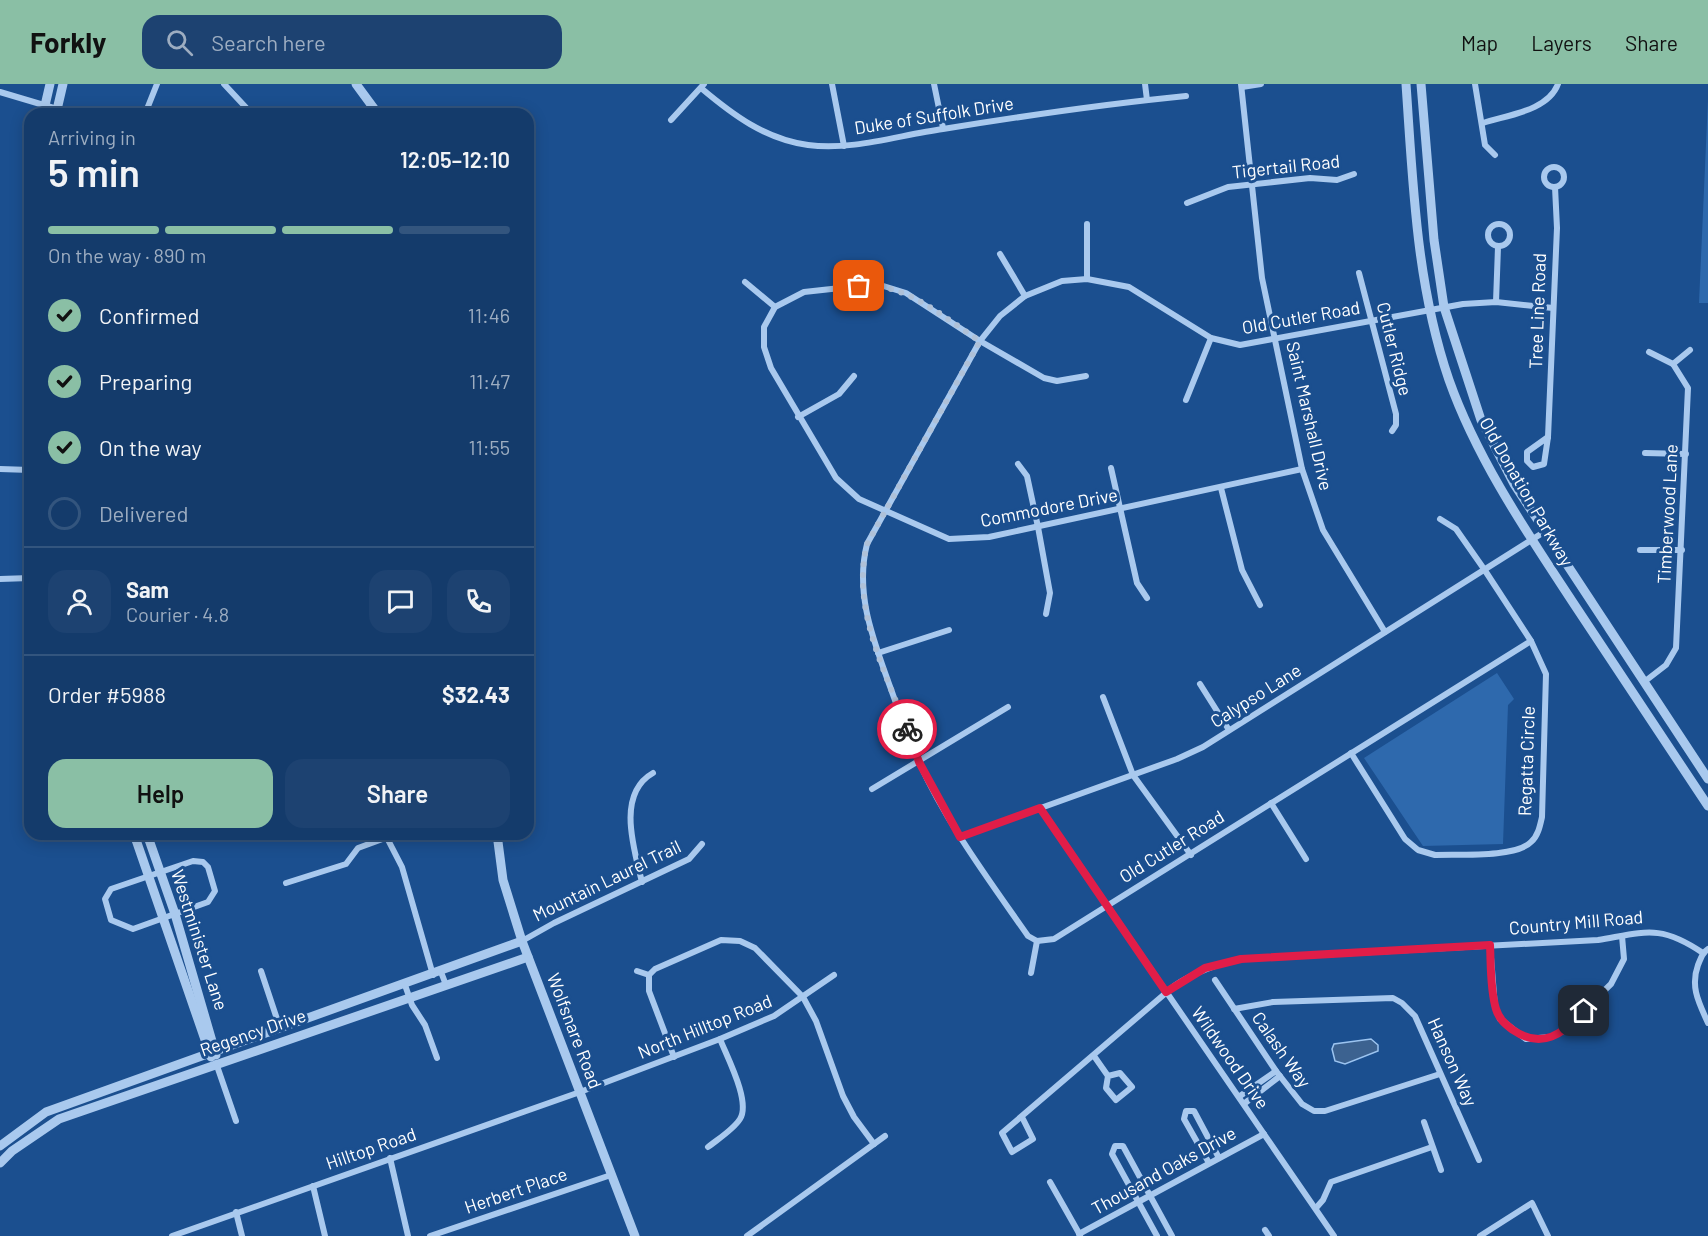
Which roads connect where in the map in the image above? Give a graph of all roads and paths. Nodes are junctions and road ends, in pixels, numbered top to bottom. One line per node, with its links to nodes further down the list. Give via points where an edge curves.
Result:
1 (50, 84): 20 (street)
2 (63, 84): 21 (street)
3 (157, 84): 22 (street)
4 (224, 84): 23 (street)
5 (356, 84): 24 (street)
6 (832, 84): 28 (street)
7 (934, 84): 27 (street)
8 (1145, 84): 18 (street)
9 (1261, 84): 14 (street)
10 (1406, 84): 45 (street, Old Donation Parkway, via 1417,235)
11 (1421, 84): 43 (street, Old Donation Parkway, via 1434,240)
12 (1475, 84): 26 (street)
13 (1558, 84): 26 (street, via 1554,94 1536,107)
14 (1242, 85): 31 (street, Saint Marshall Drive)
15 (702, 86): 25 (street); 28 (street, Duke of Suffolk Drive, via 736,118 773,136 808,145)
16 (0, 92): 19 (street)
17 (1186, 96): 18 (street, Duke of Suffolk Drive)
18 (1147, 100): 27 (street, Duke of Suffolk Drive)
19 (41, 108)
20 (44, 108)
21 (57, 108)
22 (147, 108)
23 (246, 108)
24 (374, 108)
25 (671, 120)
26 (1483, 123): 29 (street, via 1485,145)
27 (944, 128): 28 (street, Duke of Suffolk Drive)
28 (844, 146)
29 (1495, 155)
30 (1354, 174): 31 (street, Tigertail Road, via 1337,180 1310,178)
31 (1251, 184): 33 (street, Tigertail Road, via 1228,187); 48 (street, Saint Marshall Drive, via 1262,278)
32 (1555, 187): 44 (street, Tree Line Road)
33 (1187, 203)
34 (1087, 224): 38 (street)
35 (1498, 247): 41 (street)
36 (1000, 254): 40 (street)
37 (1359, 273): 46 (street, Cutler Ridge)
38 (1088, 279): 40 (street, Old Cutler Road, via 1062,281); 47 (street, Old Cutler Road, via 1129,287)
39 (745, 282): 42 (street)
40 (1024, 296): 49 (street, Old Cutler Road, via 1000,315)
41 (1496, 302): 43 (street, Old Cutler Road); 44 (street, Old Cutler Road)
42 (775, 307): 49 (street, via 804,292 877,284 906,293); 56 (street, Commodore Drive, via 764,327 764,347 771,369)
43 (1444, 307): 45 (street, Old Cutler Road); 71 (street, Old Donation Parkway, via 1481,420)
44 (1553, 308): 58 (street, Tree Line Road)
45 (1429, 310): 46 (street, Old Cutler Road); 72 (street, Old Donation Parkway, via 1471,436)
46 (1372, 321): 48 (street, Old Cutler Road); 57 (street, Cutler Ridge, via 1396,414)
47 (1211, 338): 48 (street, Old Cutler Road, via 1240,345); 55 (street)
48 (1276, 340): 64 (street, Saint Marshall Drive)
49 (980, 341): 54 (street, via 1051,380); 68 (street, Old Cutler Road)
50 (1690, 350): 52 (street)
51 (1649, 352): 52 (street)
52 (1673, 364): 60 (street, Timberwood Lane, via 1688,388)
53 (854, 376): 56 (street, via 839,394)
54 (1086, 376)
55 (1186, 400)
56 (798, 417): 68 (street, Commodore Drive, via 836,478 859,499)
57 (1392, 431)
58 (1548, 437): 58 (street, Tree Line Road, via 1544,464 1533,467 1527,461 1527,452)
59 (1645, 453): 60 (street)
60 (1686, 454): 74 (street, Timberwood Lane)
61 (1018, 464): 70 (street, via 1027,476)
62 (1111, 468): 67 (street)
63 (0, 469): 65 (street)
64 (1302, 469): 66 (street, Commodore Drive); 82 (street, Saint Marshall Drive, via 1323,530)
65 (24, 470)
66 (1221, 488): 67 (street, Commodore Drive); 79 (street, via 1242,570)
67 (1120, 509): 70 (street, Commodore Drive); 78 (street, via 1137,583)
68 (885, 512): 70 (street, Commodore Drive, via 949,539 989,537); 84 (street, Old Cutler Road, via 867,544 861,568 865,608)
69 (1440, 519): 75 (street, Regatta Circle, via 1456,529)
70 (1038, 527): 80 (street, via 1050,593)
71 (1544, 532): 72 (street, Calypso Lane); 85 (street, Old Donation Parkway)
72 (1531, 540): 75 (street, Calypso Lane); 97 (street, Old Donation Parkway)
73 (1641, 550): 74 (street)
74 (1682, 550): 85 (street, Timberwood Lane, via 1676,648 1666,665)
75 (1484, 569): 82 (street, Calypso Lane); 83 (street, Regatta Circle)
76 (24, 578): 77 (street)
77 (0, 579)
78 (1147, 598)
79 (1260, 605)
80 (1046, 614)
81 (950, 630): 84 (street)
82 (1384, 632): 89 (street, Calypso Lane)
83 (1531, 641): 90 (street, Old Cutler Road); 90 (street, Regatta Circle, via 1546,674 1542,817 1530,844 1516,851 1446,855 1418,850 1405,839)
84 (878, 653): 91 (street, Old Cutler Road)
85 (1644, 682): 94 (street, Old Donation Parkway)
86 (1200, 684): 89 (street)
87 (1103, 697): 93 (street)
88 (1008, 707): 91 (street)
89 (1229, 730): 93 (street, Calypso Lane, via 1185,756)
90 (1351, 753): 96 (street, Old Cutler Road)
91 (919, 762): 95 (street); 99 (street, Old Cutler Road)
92 (653, 773): 109 (street, via 638,786 631,814)
93 (1133, 775): 98 (street, Calypso Lane); 106 (street)
94 (1708, 779)
95 (872, 789)
96 (1271, 803): 106 (street, Old Cutler Road); 107 (street)
97 (1708, 806)
98 (1040, 808): 99 (street, Calypso Lane); 111 (street, Wildwood Drive)
99 (960, 837): 115 (street, Old Cutler Road, via 1028,936)
100 (137, 840): 108 (street, Westminister Lane)
101 (148, 840): 108 (street, Westminister Lane)
102 (377, 840): 110 (street, via 358,848 346,864)
103 (388, 840): 122 (street, via 402,867)
104 (498, 840): 114 (street, Wolfsnare Road, via 503,880)
105 (702, 844): 109 (street, Mountain Laurel Trail, via 689,860)
106 (1191, 855): 111 (street, Old Cutler Road)
107 (1306, 859)
108 (154, 874): 112 (street, Westminister Lane); 112 (street, via 197,860 210,870 215,888 211,900); 112 (street, via 108,891 105,902 111,920 133,929)
109 (642, 882): 114 (street, Mountain Laurel Trail)
110 (286, 883)
111 (1107, 906): 115 (street, Old Cutler Road, via 1054,939); 128 (street, Wildwood Drive)
112 (169, 916): 137 (street, Westminister Lane)
113 (1622, 936): 116 (street, Country Mill Road); 116 (street, via 1624,959 1611,984 1563,1031 1551,1037 1526,1039 1500,1019 1492,989); 117 (street, Country Mill Road, via 1663,932)
114 (522, 941): 118 (street, Wolfsnare Road); 122 (street, Regency Drive)
115 (1037, 941): 121 (street)
116 (1490, 945): 128 (street, Country Mill Road, via 1241,959 1205,968)
117 (1705, 951): 133 (street, via 1693,979)
118 (528, 957): 127 (street, Regency Drive); 145 (street, Wolfsnare Road)
119 (261, 971): 135 (street)
120 (637, 971): 123 (street)
121 (1031, 973)
122 (437, 974): 126 (street, Regency Drive); 127 (street)
123 (649, 975): 130 (street, via 680,956 730,938 755,948); 139 (street, via 649,991)
124 (834, 975): 130 (street, North Hilltop Road)
125 (1215, 980): 131 (street, Calash Way)
126 (405, 985): 129 (street); 132 (street, Regency Drive)
127 (446, 985): 129 (street, Regency Drive)
128 (1166, 992): 138 (street, Country Mill Road); 146 (street, Wildwood Drive)
129 (410, 997): 134 (street, Regency Drive); 140 (street)
130 (802, 997): 136 (street, North Hilltop Road, via 774,1016); 154 (street, via 816,1021 843,1096)
131 (1234, 1009): 142 (street, Calash Way); 143 (street, Hanson Way, via 1273,1002 1393,998 1415,1016)
132 (319, 1015): 134 (street); 135 (street, Regency Drive)
133 (1708, 1023)
134 (323, 1026): 141 (street, Regency Drive)
135 (280, 1028): 137 (street, Regency Drive)
136 (720, 1039): 139 (street, North Hilltop Road); 155 (street, via 740,1088 744,1110 738,1123)
137 (212, 1052): 141 (street, Westminister Lane); 153 (street, Regency Drive, via 46,1112)
138 (1094, 1056): 144 (street); 148 (street, Country Mill Road)
139 (674, 1057): 145 (street, North Hilltop Road)
140 (437, 1058)
141 (216, 1064): 149 (street); 157 (street, Regency Drive, via 59,1119)
142 (1278, 1074): 143 (street, Calash Way, via 1302,1104 1314,1111 1325,1111); 146 (street); 147 (street)
143 (1440, 1074): 160 (street, Hanson Way)
144 (1108, 1076): 144 (street, via 1106,1088 1116,1100 1132,1087 1120,1073)
145 (580, 1092): 158 (street, Hilltop Road); 164 (street, Wolfsnare Road)
146 (1240, 1096): 147 (street, Wildwood Drive)
147 (1245, 1104): 151 (street, Wildwood Drive)
148 (1022, 1117): 148 (street, Country Mill Road, via 1002,1133 1012,1152 1033,1139)
149 (236, 1121)
150 (1424, 1122): 156 (street)
151 (1263, 1134): 159 (street, Thousand Oaks Drive); 169 (street, Wildwood Drive)
152 (885, 1136): 154 (street)
153 (1, 1143): 157 (street)
154 (874, 1144): 178 (street)
155 (708, 1147)
156 (1432, 1147): 163 (street); 169 (street, via 1330,1182)
157 (12, 1151): 161 (street, Regency Drive)
158 (390, 1158): 166 (street, Hilltop Road); 175 (street)
159 (1219, 1158): 162 (street, Thousand Oaks Drive); 162 (street, via 1194,1111 1186,1111 1184,1119)
160 (1479, 1160)
161 (0, 1163)
162 (1209, 1163): 167 (street, Thousand Oaks Drive)
163 (1441, 1170)
164 (612, 1174): 176 (street, Herbert Place); 177 (street, Wolfsnare Road)
165 (1050, 1182): 171 (street)
166 (313, 1186): 170 (street, Hilltop Road); 174 (street)
167 (1150, 1196): 168 (street, Thousand Oaks Drive); 168 (street, via 1123,1146 1115,1146 1112,1154); 180 (street)
168 (1138, 1202): 171 (street, Thousand Oaks Drive); 179 (street)
169 (1316, 1208): 181 (street, Wildwood Drive)
170 (236, 1212): 172 (street, Hilltop Road); 173 (street)
171 (1079, 1235)
172 (172, 1236)
173 (242, 1236)
174 (325, 1236)
175 (408, 1236)
176 (430, 1236)
177 (635, 1236)
178 (747, 1236)
179 (1157, 1236)
180 (1172, 1236)
181 (1334, 1236)
182 (1480, 1236): 183 (street, via 1532,1203)
183 (1548, 1236)

